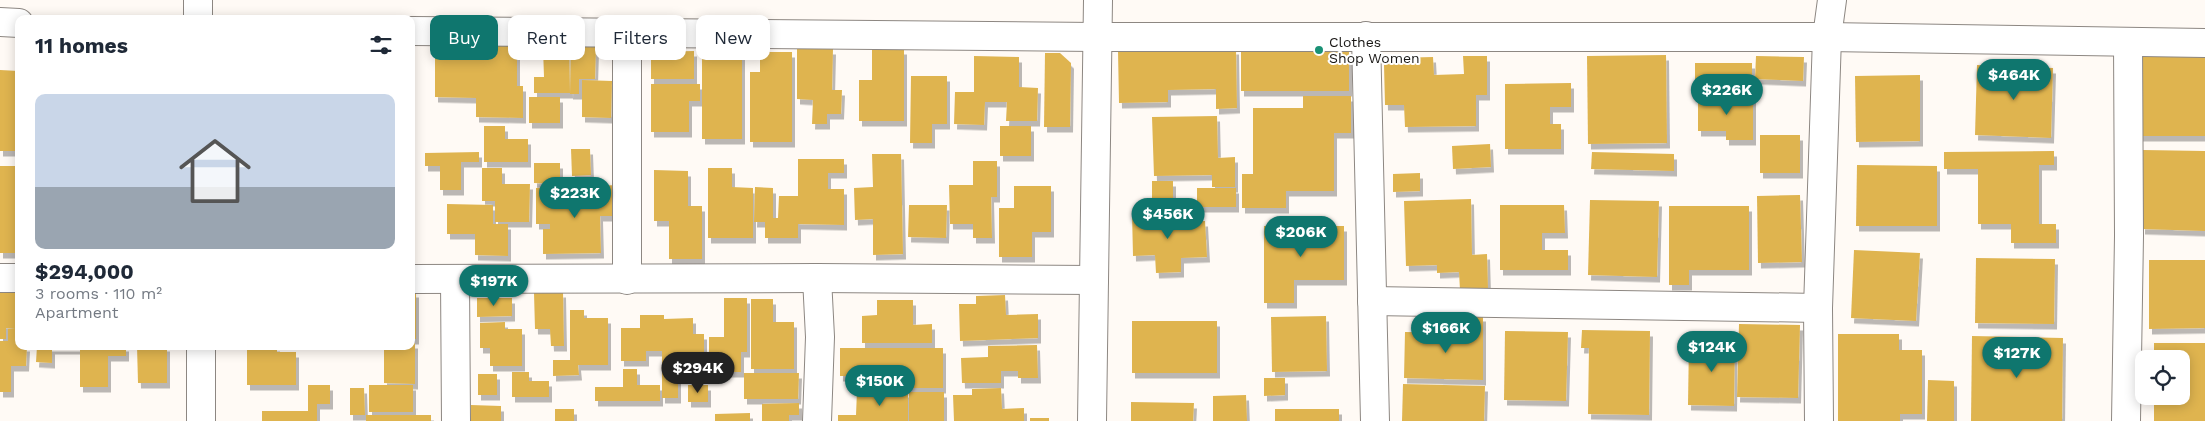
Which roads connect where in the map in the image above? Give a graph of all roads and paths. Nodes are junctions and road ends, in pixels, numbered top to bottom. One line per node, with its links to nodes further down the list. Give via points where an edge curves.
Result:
1 (198, 0): 4 (street)
2 (1098, 0): 11 (street)
3 (1832, 0): 12 (street)
4 (198, 15)
5 (0, 22): 6 (street)
6 (15, 23)
7 (415, 31): 8 (street)
8 (595, 33)
9 (686, 33): 11 (street)
10 (1366, 36): 11 (street); 12 (street); 23 (street)
11 (1096, 37): 22 (street)
12 (1827, 37): 13 (street); 24 (street)
13 (2128, 42): 14 (street); 32 (street)
14 (2205, 43)
15 (628, 60): 21 (street)
16 (0, 278): 17 (street)
17 (15, 278)
18 (817, 278): 21 (street); 22 (street); 28 (street, via 820,337)
19 (415, 279): 20 (street)
20 (455, 279): 21 (street); 27 (street)
21 (627, 280)
22 (1094, 280): 29 (street)
23 (1372, 301): 24 (street); 30 (street)
24 (1818, 308): 31 (street)
25 (201, 350): 26 (street)
26 (201, 421)
27 (456, 421)
28 (817, 421)
29 (1092, 421)
30 (1375, 421)
31 (1819, 421)
32 (2126, 421)

